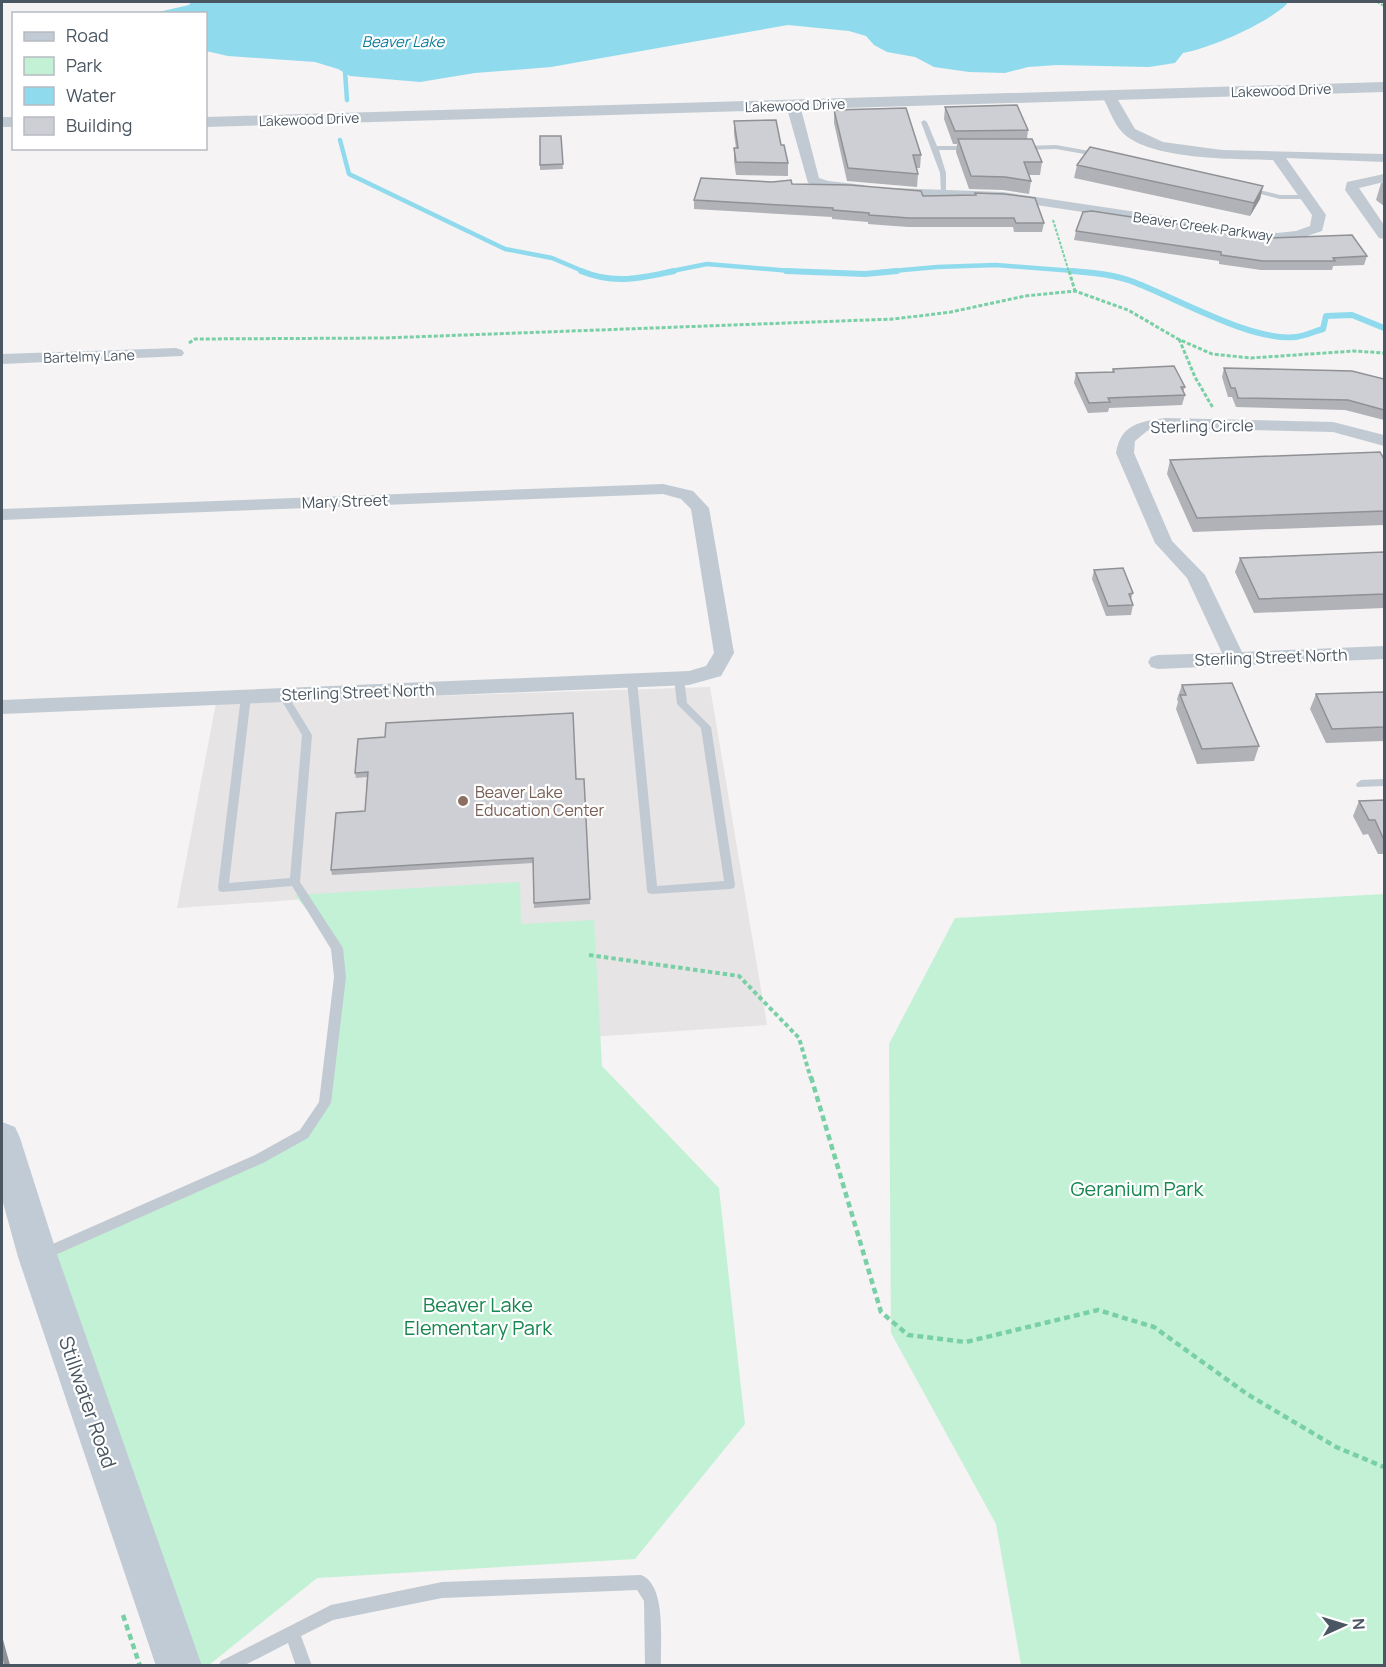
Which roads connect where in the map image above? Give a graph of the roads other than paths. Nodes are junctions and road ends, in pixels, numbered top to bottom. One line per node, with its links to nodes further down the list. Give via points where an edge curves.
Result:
1 (1384, 87): 2 (street, Lakewood Drive)
2 (1109, 96): 3 (street, Lakewood Drive); 9 (street, via 1123,123 1143,140 1202,152)
3 (793, 105): 4 (street, Lakewood Drive); 13 (street)
4 (207, 122)
5 (924, 122): 6 (lane)
6 (935, 148): 7 (lane); 16 (lane)
7 (981, 148)
8 (1016, 148): 10 (lane, via 1056,147)
9 (1277, 156): 11 (street); 17 (street, Beaver Creek Parkway)
10 (1110, 157)
11 (1384, 158)
12 (1384, 178): 18 (street, via 1352,185 1352,190)
13 (813, 180): 14 (street, Beaver Creek Parkway); 16 (street, Beaver Creek Parkway, via 896,193)
14 (797, 183)
15 (1235, 186): 17 (lane)
16 (945, 193): 17 (street, Beaver Creek Parkway, via 1003,196 1277,237 1317,228 1319,215)
17 (1306, 197)
18 (1384, 235)
19 (176, 353): 20 (street, Bartelmy Lane)
20 (2, 359)
21 (1384, 441): 24 (street, Sterling Circle, via 1333,427 1153,424 1133,433 1125,453 1164,543 1195,575)
22 (2, 514): 26 (street, Mary Street, via 663,489 687,495 700,508 724,653)
23 (1384, 653): 24 (street, Sterling Street North)
24 (1235, 659): 25 (street, Sterling Street North)
25 (1158, 662)
26 (714, 671): 27 (street, Sterling Street North)
27 (679, 678): 28 (street, Sterling Street North); 28 (lane, via 682,704 706,727 730,885 652,890)
28 (632, 680): 30 (street, Sterling Street North)
29 (246, 696): 30 (street, Sterling Street North); 31 (street, Sterling Street North); 34 (lane, via 223,888)
30 (284, 696): 34 (lane, via 307,735)
31 (2, 706)
32 (1384, 783): 33 (lane)
33 (1361, 784)
34 (295, 882): 36 (lane, via 337,948 340,977 325,1103 304,1134 259,1159)
35 (2, 1138): 36 (main road, Stillwater Road)
36 (38, 1257): 38 (main road, Stillwater Road)
37 (292, 1634): 39 (lane); 40 (lane); 41 (lane, via 331,1613 442,1590 641,1582 652,1599)
38 (179, 1665)
39 (226, 1665)
40 (304, 1665)
41 (653, 1665)

